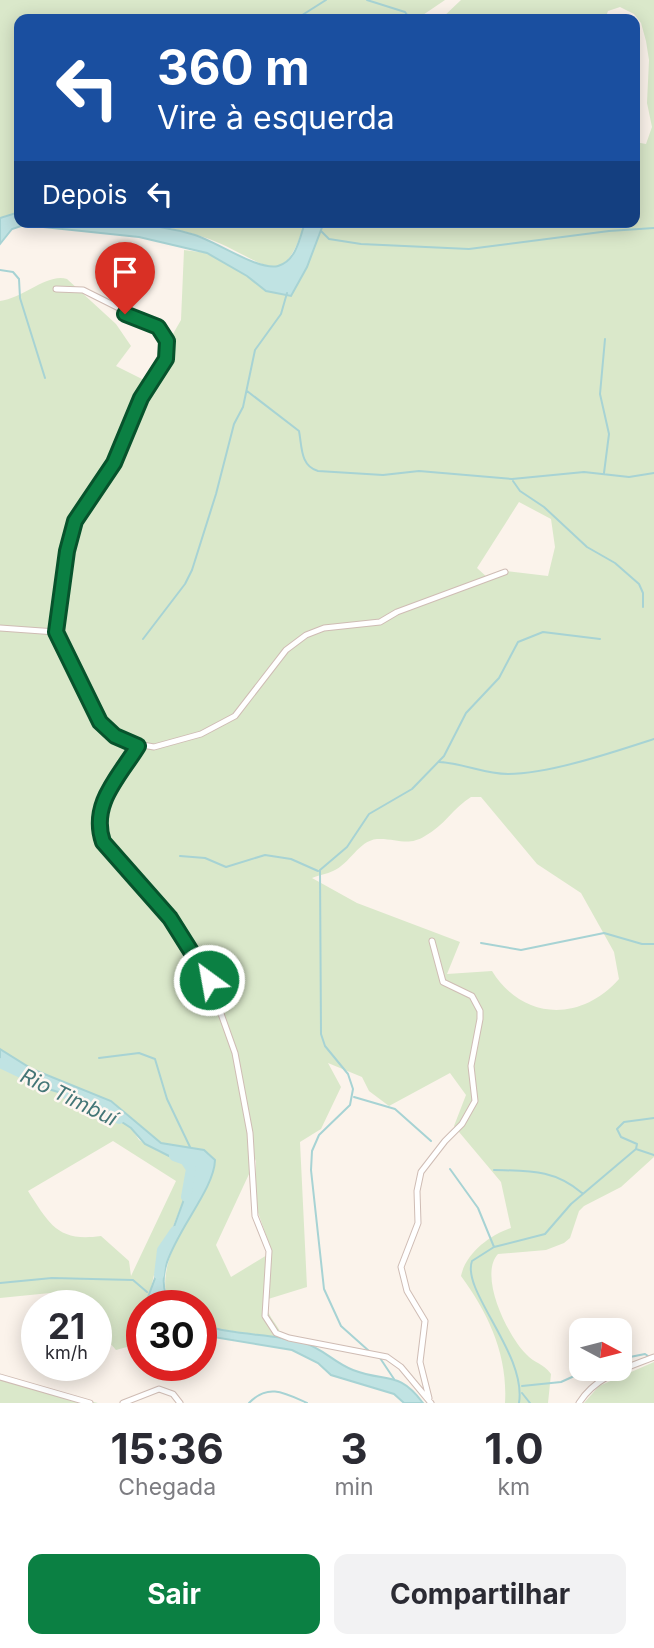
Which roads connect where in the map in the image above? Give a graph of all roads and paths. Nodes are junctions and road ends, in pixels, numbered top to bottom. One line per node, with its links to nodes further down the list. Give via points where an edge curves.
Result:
1 (56, 289): 4 (street, via 83,290 158,327 167,350 114,463 75,521)
2 (505, 572): 5 (street, via 380,622 316,630 286,650 235,716 177,743)
3 (0, 628): 4 (street)
4 (56, 632): 5 (street, via 100,722 115,736)
5 (138, 746): 9 (street, via 100,806 98,828 110,851 170,918 209,980 236,1053 250,1133 255,1216 269,1251 264,1308 268,1325 282,1336 387,1357)
6 (432, 941): 9 (street, via 443,982 472,996 480,1011 471,1066 475,1101 462,1124 421,1172 418,1223 401,1267 407,1291 425,1321 420,1362)
7 (654, 1357): 13 (street, via 604,1378)
8 (0, 1377): 10 (street)
9 (431, 1402)
10 (90, 1403)
11 (124, 1403): 12 (street, via 159,1389 173,1394)
12 (180, 1403)
13 (579, 1403)

